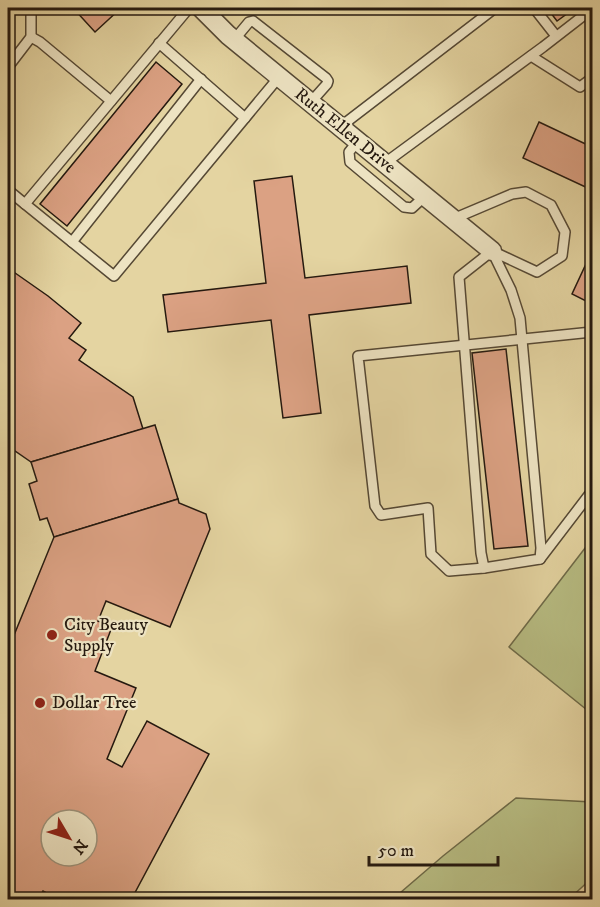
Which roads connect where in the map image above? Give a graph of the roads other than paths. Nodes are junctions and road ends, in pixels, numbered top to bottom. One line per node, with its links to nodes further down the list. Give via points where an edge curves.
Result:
1 (31, 8): 8 (lane)
2 (189, 8): 10 (lane)
3 (201, 8): 9 (street, Ruth Ellen Drive)
4 (495, 8): 19 (lane)
5 (534, 8): 7 (lane)
6 (592, 9): 7 (lane)
7 (556, 36): 11 (lane)
8 (31, 37): 12 (lane); 16 (lane)
9 (234, 40): 13 (street, Ruth Ellen Drive); 17 (lane, via 253,21 326,78 327,84)
10 (159, 43): 15 (lane); 16 (lane)
11 (531, 56): 14 (lane, via 580,87); 21 (lane)
12 (8, 67)
13 (279, 77): 17 (street, Ruth Ellen Drive); 18 (lane)
14 (592, 78)
15 (201, 79): 18 (lane); 26 (lane)
16 (111, 101): 24 (lane)
17 (311, 102): 19 (street, Ruth Ellen Drive)
18 (245, 118): 26 (lane, via 114,276)
19 (340, 127): 20 (street, Ruth Ellen Drive)
20 (358, 141): 21 (street, Ruth Ellen Drive); 23 (lane, via 349,152 350,162 404,207 412,208)
21 (385, 163): 23 (street, Ruth Ellen Drive)
22 (8, 190): 24 (lane)
23 (425, 196): 25 (street, Ruth Ellen Drive)
24 (25, 204): 26 (lane)
25 (453, 219): 27 (street, Ruth Ellen Drive); 27 (lane, via 526,192 551,205 565,232 562,256 537,272)
26 (72, 242)
27 (492, 251): 29 (lane, via 511,290); 30 (lane, via 459,277)
28 (592, 332): 29 (lane)
29 (522, 339): 30 (lane); 32 (lane)
30 (464, 346): 33 (lane); 33 (lane, via 358,356 375,506 381,515 428,508 431,554 449,571)
31 (592, 491): 32 (lane)
32 (540, 559): 33 (lane)
33 (484, 568)

